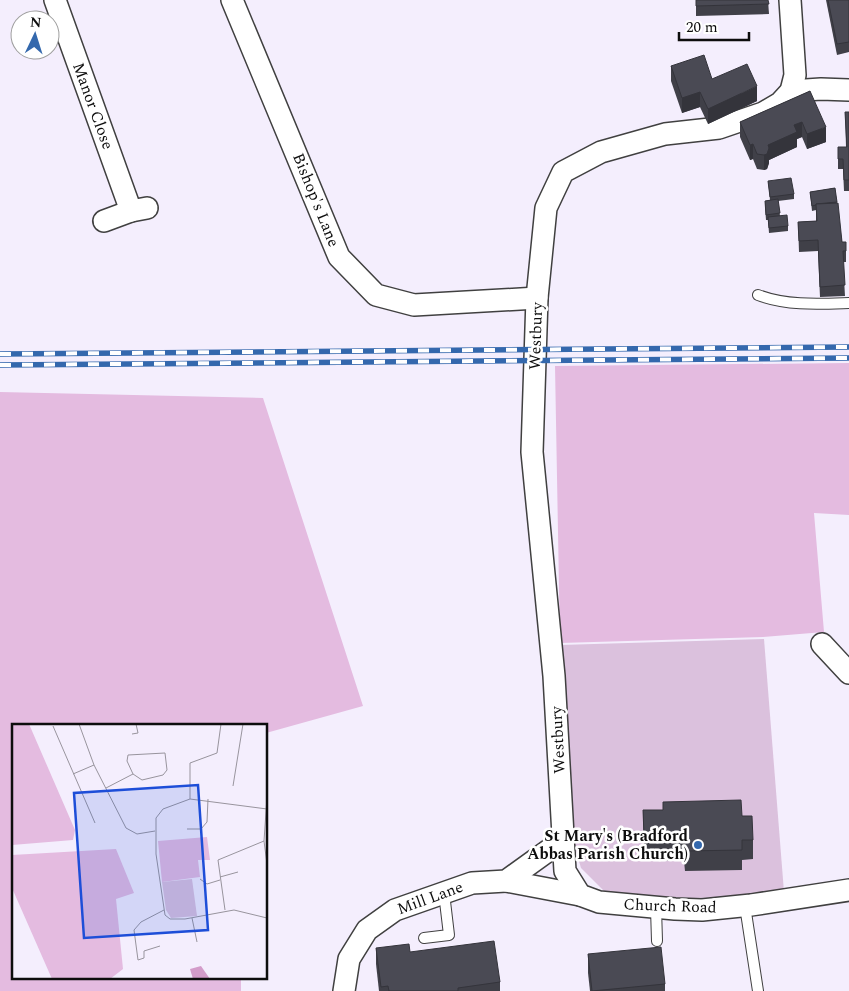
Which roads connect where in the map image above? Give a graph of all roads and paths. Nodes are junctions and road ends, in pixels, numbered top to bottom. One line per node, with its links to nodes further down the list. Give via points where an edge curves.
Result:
1 (55, 0): 6 (street, Manor Close, via 139,210)
2 (232, 0): 8 (street, Bishop's Lane, via 339,257 376,295 414,305)
3 (790, 0): 5 (street, via 795,60)
4 (849, 90): 5 (street)
5 (791, 91): 8 (street, Westbury, via 780,103 763,113 719,128 666,134 601,152 564,172 546,208)
6 (104, 221)
7 (758, 295): 9 (lane, via 791,303)
8 (537, 298): 12 (street, Westbury, via 532,452 554,676)
9 (849, 303)
10 (822, 644): 11 (street)
11 (849, 673)
12 (563, 840): 13 (street); 16 (street, via 565,871)
13 (506, 881): 15 (street, Mill Lane, via 472,883); 16 (street, Mill Lane)
14 (849, 890): 17 (street, Church Road)
15 (444, 893): 19 (lane, via 449,935); 21 (street, Mill Lane, via 395,910 367,930 349,959)
16 (580, 895): 18 (street, Church Road, via 598,902)
17 (746, 906): 18 (street, Church Road, via 702,910); 22 (lane)
18 (656, 908): 20 (lane)
19 (424, 938)
20 (657, 941)
21 (344, 991)
22 (758, 991)

